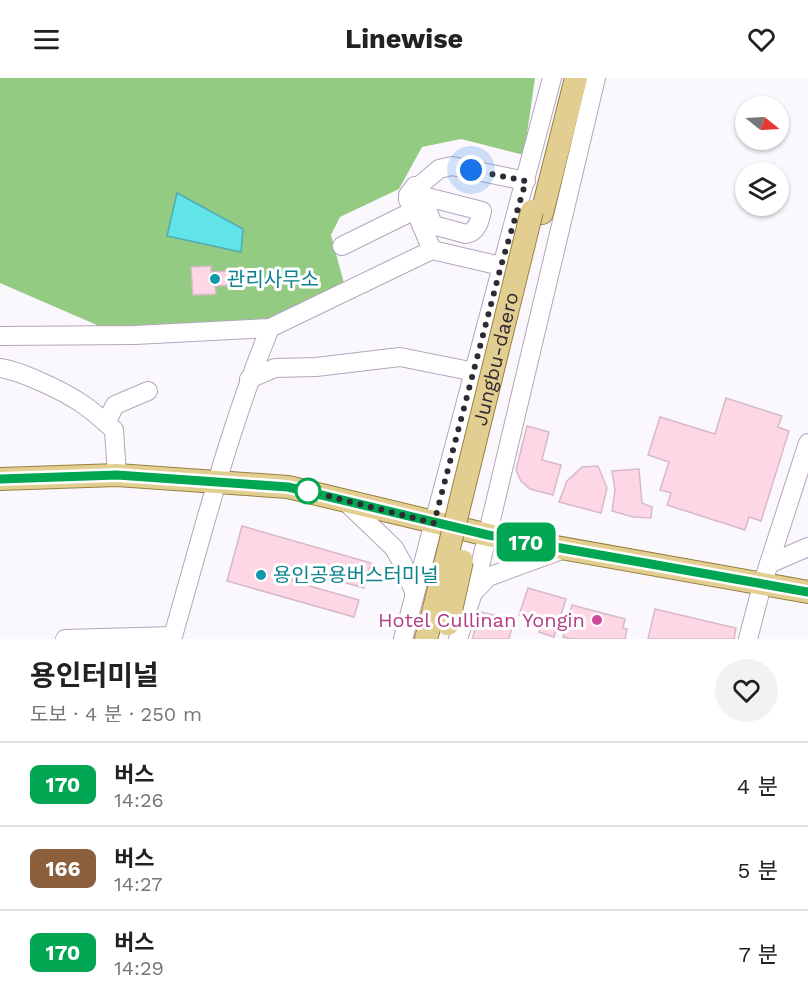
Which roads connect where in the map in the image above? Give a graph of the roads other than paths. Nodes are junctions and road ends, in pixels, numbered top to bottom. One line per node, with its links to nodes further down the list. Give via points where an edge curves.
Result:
1 (552, 78): 5 (street)
2 (566, 78): 7 (main road, Jungbu-daero)
3 (576, 78): 7 (main road, Jungbu-daero)
4 (596, 78): 24 (street)
5 (526, 181): 6 (street, via 452,166 439,169); 10 (street)
6 (419, 198): 8 (street); 9 (street)
7 (537, 212): 31 (main road, Jungbu-daero, bridge)
8 (342, 246)
9 (432, 250): 10 (street); 11 (street)
10 (501, 266): 14 (street)
11 (270, 328): 12 (street); 15 (street)
12 (0, 336)
13 (0, 369): 17 (street, via 9,369 81,403)
14 (475, 372): 15 (street, via 400,357 275,368); 23 (street)
15 (249, 379): 21 (street)
16 (148, 391): 17 (street, via 115,405)
17 (106, 423): 19 (street, via 114,430)
18 (808, 442): 27 (street)
19 (117, 475): 20 (main road); 21 (main road)
20 (0, 479)
21 (216, 482): 22 (main road, via 288,487); 32 (street)
22 (345, 501): 23 (main road); 30 (street, via 394,548)
23 (434, 523): 24 (main road); 30 (street)
24 (488, 535): 26 (main road); 29 (street)
25 (808, 547): 27 (street)
26 (564, 549): 27 (main road); 29 (street, via 488,577)
27 (765, 574): 28 (main road); 35 (street)
28 (808, 592)
29 (473, 593): 31 (street)
30 (415, 594): 34 (street)
31 (441, 632)
32 (172, 638): 33 (street)
33 (65, 639)
34 (403, 639)
35 (748, 639)

